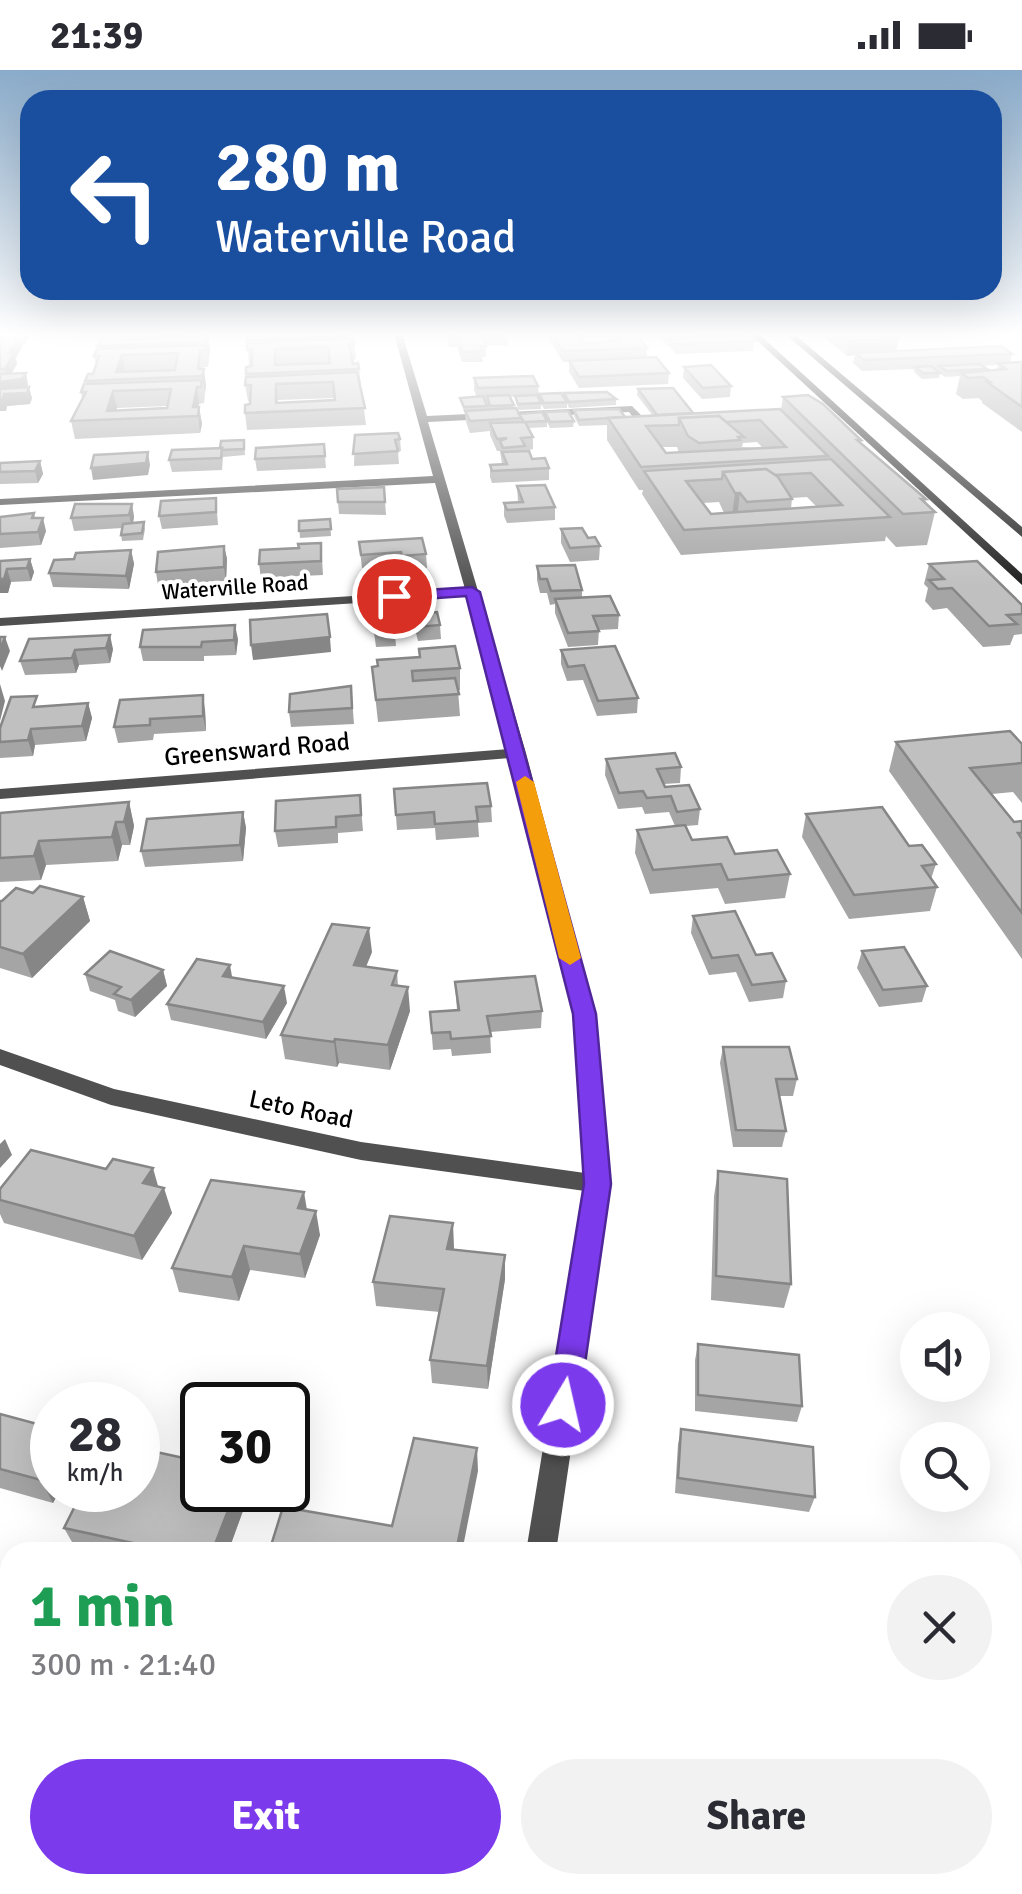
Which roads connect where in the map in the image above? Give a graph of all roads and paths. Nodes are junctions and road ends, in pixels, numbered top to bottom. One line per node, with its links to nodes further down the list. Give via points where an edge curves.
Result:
1 (460, 418): 4 (street)
2 (846, 418): 10 (main road)
3 (887, 418): 7 (main road)
4 (424, 420): 5 (street)
5 (440, 478): 6 (street); 13 (street)
6 (0, 502)
7 (993, 508): 8 (main road); 11 (main road)
8 (978, 509)
9 (962, 510): 10 (main road)
10 (946, 512): 12 (main road)
11 (1022, 533)
12 (1022, 582)
13 (472, 592): 14 (street, Waterville Road); 15 (street)
14 (0, 622)
15 (518, 753): 16 (street, Greensward Road); 18 (street, via 584,1014)
16 (0, 794)
17 (0, 1057): 18 (street, Leto Road, via 112,1097 342,1146)
18 (598, 1184): 19 (street)
19 (542, 1542)

